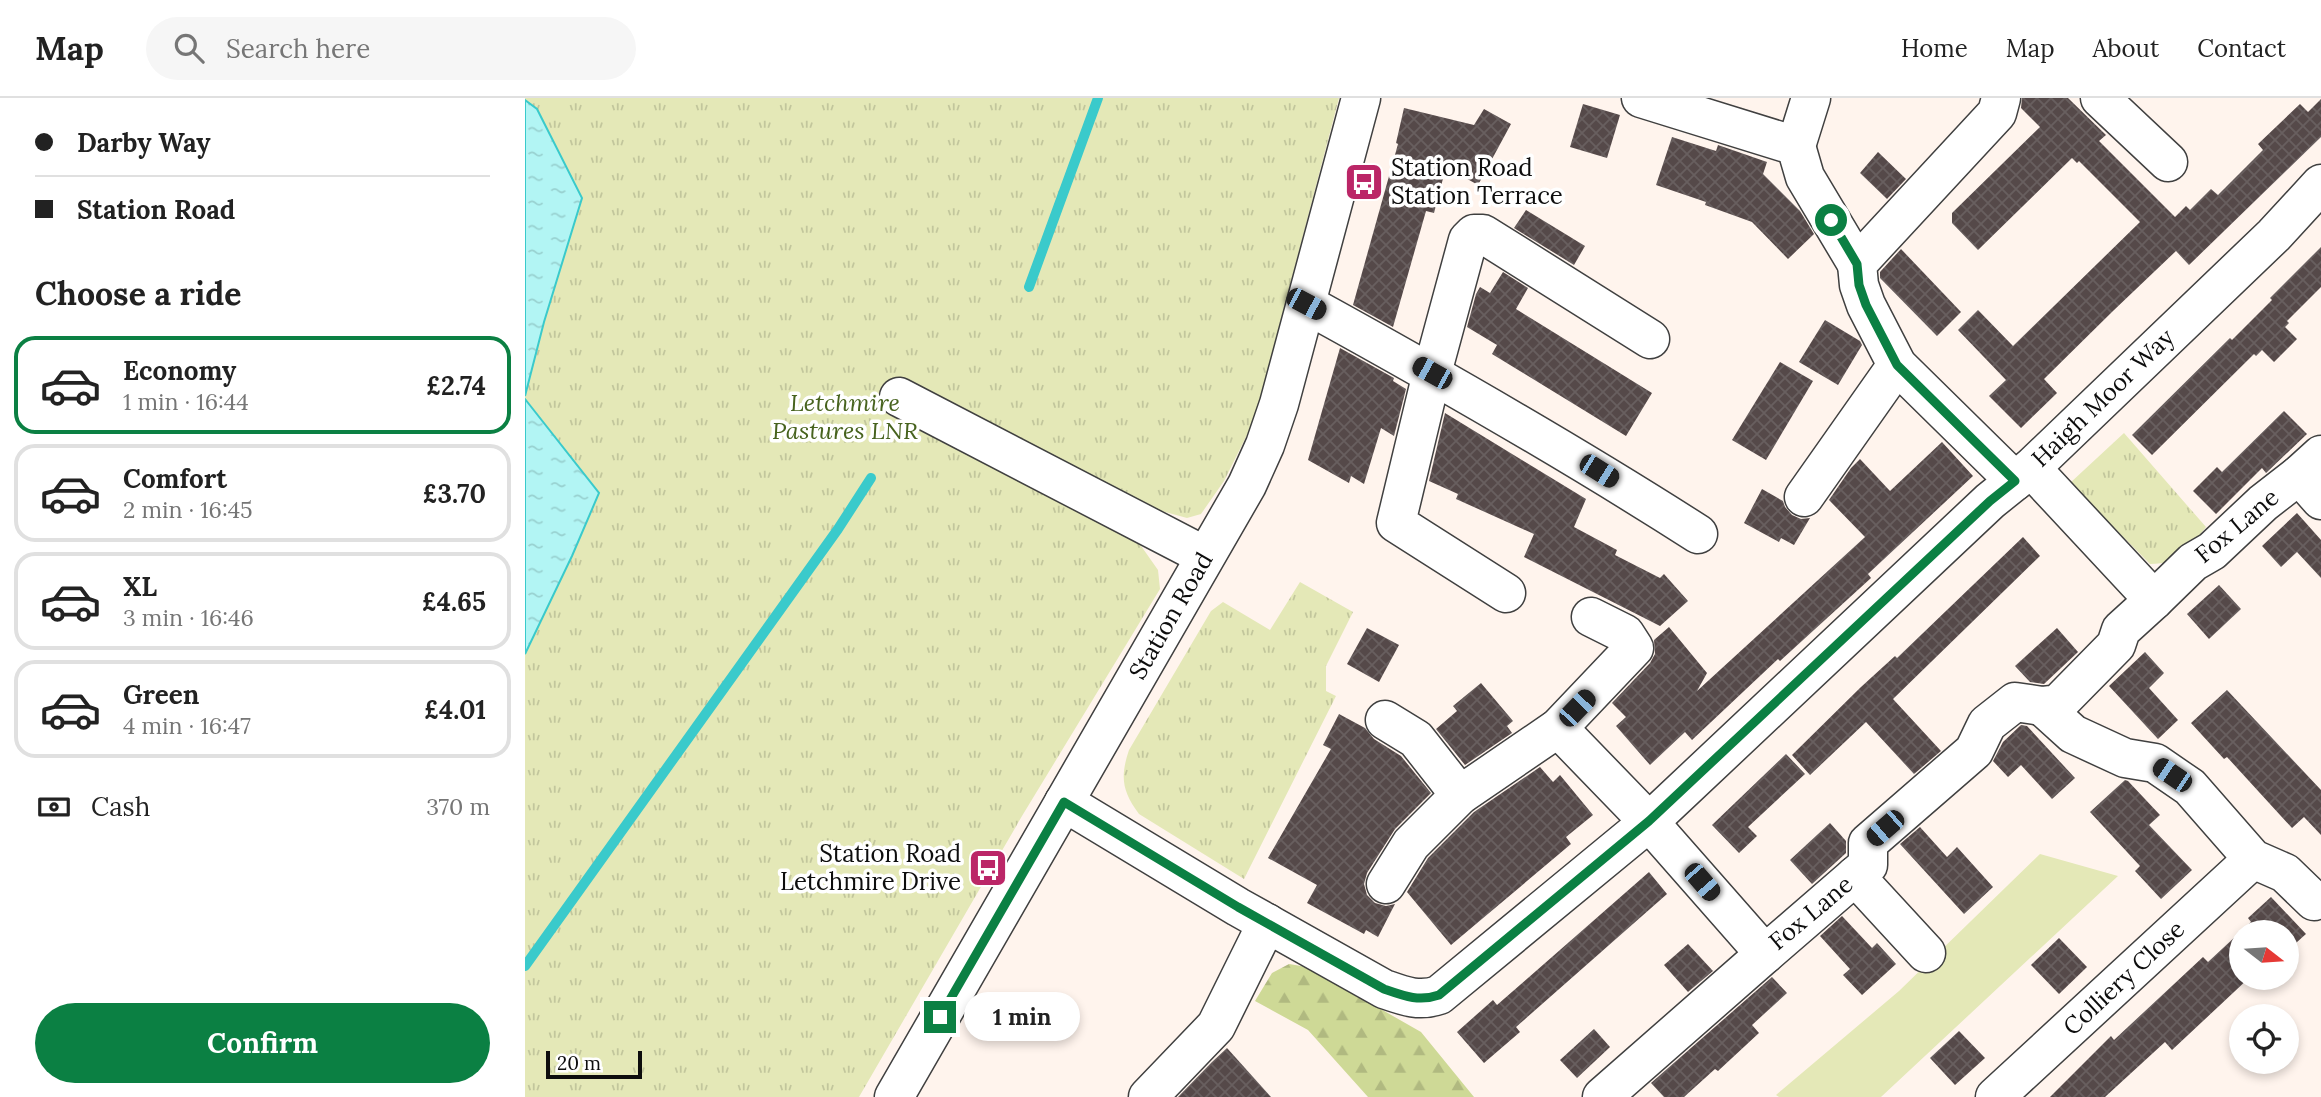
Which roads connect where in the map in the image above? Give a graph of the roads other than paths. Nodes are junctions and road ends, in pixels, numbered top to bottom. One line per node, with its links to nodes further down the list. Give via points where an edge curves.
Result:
1 (1361, 98): 10 (street, Station Road)
2 (1641, 98): 6 (street)
3 (1811, 98): 6 (street)
4 (2001, 98): 9 (street, via 1997,113)
5 (2101, 98): 7 (street)
6 (1796, 146): 9 (street, via 1805,177)
7 (2168, 162)
8 (2321, 184): 15 (street, Haigh Moor Way, via 2274,235)
9 (1857, 264): 12 (street, via 1866,305)
10 (1306, 304): 13 (street); 19 (street, Station Road, via 1265,445)
11 (1650, 339): 13 (street, via 1477,233 1468,240)
12 (1897, 365): 15 (street); 17 (street)
13 (1432, 373): 18 (street); 20 (street, via 1396,523)
14 (899, 397): 19 (street)
15 (2023, 475): 21 (street); 28 (street, Haigh Moor Way)
16 (2314, 477): 21 (street, Fox Lane, via 2263,503)
17 (1804, 497)
18 (1698, 534)
19 (1205, 556): 27 (street, Station Road)
20 (1506, 593)
21 (2154, 600): 23 (street, Fox Lane, via 2121,630 2116,645 2058,704)
22 (1591, 617): 25 (street, via 1625,635 1634,648)
23 (2042, 706): 29 (street, via 2073,733 2125,758 2155,763 2190,787); 30 (street, Fox Lane, via 2015,702 1987,724 1974,751 1868,843 1868,865)
24 (1385, 720): 26 (street, via 1416,738)
25 (1558, 728): 26 (street); 28 (street, Fox Lane)
26 (1460, 796): 31 (street, via 1411,844)
27 (1064, 802): 33 (street); 37 (street, Station Road)
28 (1649, 821): 33 (street, Haigh Moor Way, via 1429,999 1409,999 1384,989); 35 (street, Fox Lane)
29 (2253, 859): 32 (street, via 2285,873); 39 (street, Colliery Close)
30 (1855, 876): 34 (street); 35 (street, Fox Lane)
31 (1386, 884)
32 (2314, 901)
33 (1267, 923): 38 (street, via 1216,1027)
34 (1926, 953)
35 (1765, 954): 36 (street)
36 (1617, 1092)
37 (894, 1097)
38 (1149, 1097)
39 (1995, 1097)

